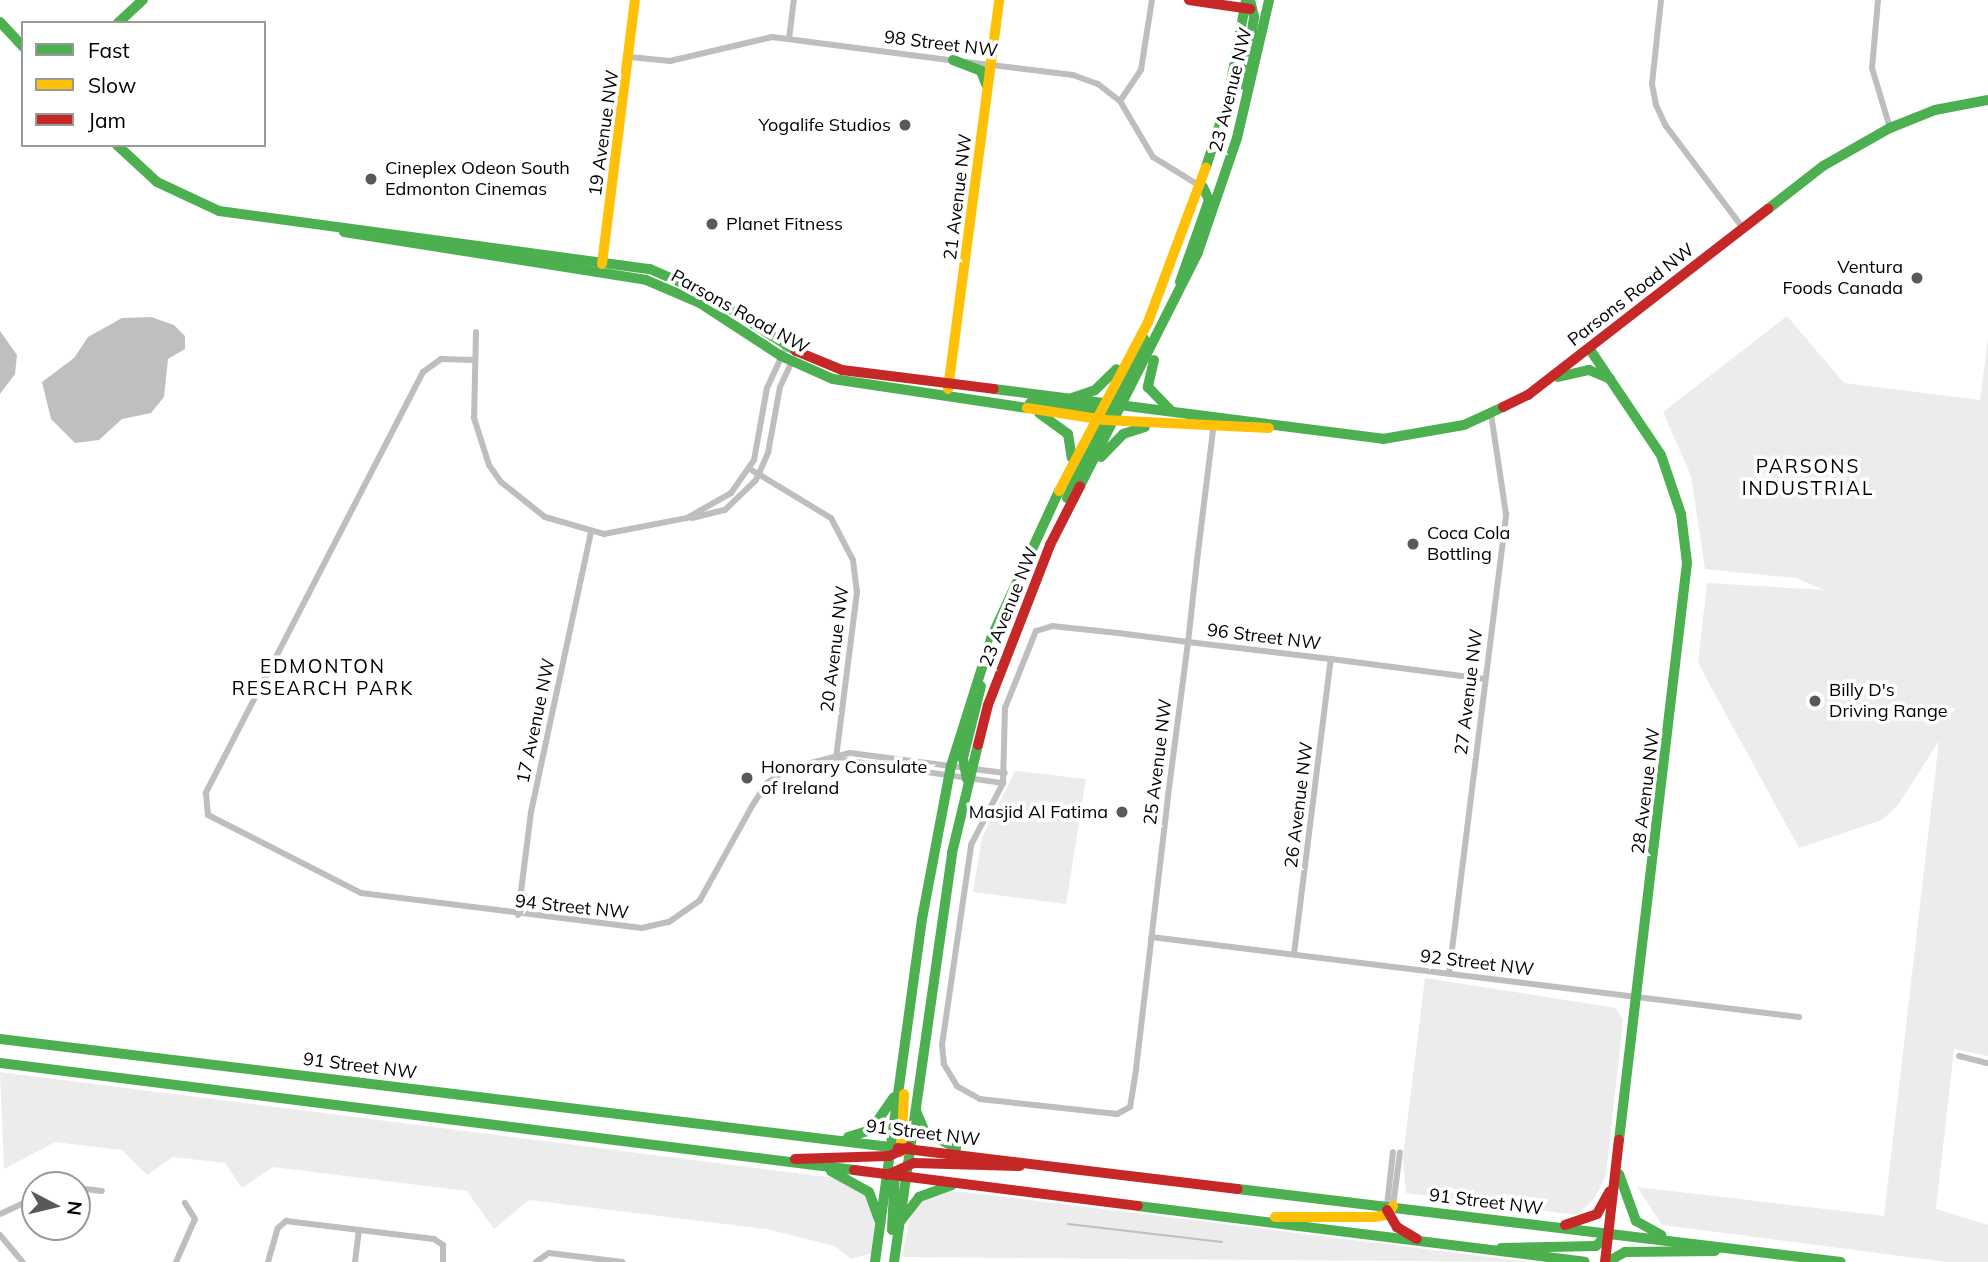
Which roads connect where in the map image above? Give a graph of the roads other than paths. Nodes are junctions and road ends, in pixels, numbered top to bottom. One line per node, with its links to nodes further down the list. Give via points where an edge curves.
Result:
1 (143, 0): 12 (main road)
2 (635, 0): 16 (main road, 19 Avenue NW)
3 (794, 0): 14 (street)
4 (999, 0): 18 (main road, 21 Avenue NW)
5 (1152, 0): 20 (street, via 1143,63)
6 (1189, 0): 10 (main road)
7 (1269, 0): 11 (main road, 23 Avenue NW)
8 (1661, 0): 27 (street, via 1652,84 1656,105 1666,127)
9 (1878, 0): 22 (street, via 1872,68)
10 (1249, 5): 11 (main road); 23 (main road); 25 (main road, 23 Avenue NW)
11 (1267, 12): 23 (main road, 23 Avenue NW)
12 (120, 21)
13 (0, 22): 15 (main road)
14 (789, 38): 16 (street, 98 Street NW, via 747,39 670,61); 17 (street, 98 Street NW)
15 (21, 45)
16 (630, 57): 28 (main road, 19 Avenue NW)
17 (953, 60): 18 (street, 98 Street NW); 21 (main road, via 984,75)
18 (990, 65): 20 (street, 98 Street NW, via 1078,76); 21 (main road, 21 Avenue NW)
19 (1988, 100): 22 (main road, Parsons Road NW, via 1935,110)
20 (1120, 101): 25 (street, 98 Street NW, via 1153,157)
21 (986, 106): 42 (main road, 21 Avenue NW)
22 (1890, 128): 27 (main road, Parsons Road NW, via 1823,166)
23 (1237, 138): 30 (main road, 23 Avenue NW)
24 (119, 147): 26 (main road, Parsons Road NW, via 157,182 202,205)
25 (1203, 187): 30 (main road, via 1209,200); 31 (main road, 23 Avenue NW)
26 (321, 226): 28 (main road, Parsons Road NW); 29 (main road, Parsons Road NW, via 358,236)
27 (1742, 227): 35 (main road, Parsons Road NW)
28 (603, 259): 29 (main road, 19 Avenue NW); 34 (main road, Parsons Road NW, via 672,277)
29 (601, 271): 37 (main road, Parsons Road NW, via 678,292)
30 (1174, 308): 47 (main road, 23 Avenue NW); 49 (main road, via 1149,387 1162,406)
31 (1148, 322): 33 (main road, 23 Avenue NW); 47 (main road)
32 (476, 332): 38 (street)
33 (1139, 341): 43 (main road, via 1095,390 1072,398); 47 (main road, 23 Avenue NW)
34 (787, 345): 36 (main road, Parsons Road NW); 37 (street)
35 (1589, 348): 40 (main road, Parsons Road NW); 41 (main road, 28 Avenue NW)
36 (797, 351): 39 (street); 42 (main road, Parsons Road NW, via 842,370)
37 (781, 356): 39 (main road, Parsons Road NW); 53 (street, via 767,388)
38 (473, 360): 56 (street, via 474,418 491,467 533,509); 66 (street, 94 Street NW, via 441,359 422,372 204,802 208,815 361,893)
39 (791, 361): 44 (main road, Parsons Road NW, via 833,379); 54 (street)
40 (1548, 381): 41 (main road, via 1589,370); 48 (main road, Parsons Road NW)
41 (1615, 383): 70 (main road, 28 Avenue NW, via 1667,468 1681,514 1687,563)
42 (949, 385): 43 (main road, Parsons Road NW); 44 (main road, 21 Avenue NW)
43 (1037, 395): 47 (main road, Parsons Road NW)
44 (947, 397): 45 (main road, Parsons Road NW)
45 (984, 402): 46 (main road, Parsons Road NW); 47 (main road, via 1006,400)
46 (1029, 409): 47 (main road, Parsons Road NW); 52 (main road, via 1068,434 1073,447)
47 (1110, 413): 49 (main road, Parsons Road NW); 50 (main road); 51 (main road, Parsons Road NW); 52 (main road, 23 Avenue NW); 57 (main road)
48 (1491, 414): 50 (main road, Parsons Road NW, via 1396,438); 61 (street, 27 Avenue NW, via 1506,514)
49 (1192, 415): 50 (main road, Parsons Road NW)
50 (1213, 422): 51 (main road, Parsons Road NW); 59 (street, 25 Avenue NW)
51 (1182, 426): 57 (main road, via 1143,427 1116,440)
52 (1070, 466): 63 (main road, 23 Avenue NW, via 987,650)
53 (750, 469): 54 (street, 20 Avenue NW); 55 (street, via 731,493)
54 (759, 474): 55 (street, via 734,504); 62 (street, 20 Avenue NW, via 831,518 853,560 857,592)
55 (687, 518): 56 (street, via 630,533)
56 (591, 533): 66 (street, 17 Avenue NW, via 531,812)
57 (1051, 545): 63 (main road, 23 Avenue NW)
58 (1040, 628): 59 (street, 96 Street NW); 64 (street, 23 Avenue NW, via 1004,708)
59 (1188, 642): 60 (street, 96 Street NW); 67 (street, 25 Avenue NW)
60 (1331, 659): 61 (street, 96 Street NW); 68 (street, 26 Avenue NW)
61 (1485, 679): 69 (street, 27 Avenue NW)
62 (836, 759): 63 (street, 94 Street NW); 63 (street, 94 Street NW, via 850,753); 66 (street, 94 Street NW, via 802,763 766,783 713,881 688,911 669,922 619,928)
63 (958, 772): 64 (street); 65 (street); 72 (main road, 23 Avenue NW); 78 (main road, 23 Avenue NW)
64 (1005, 773): 65 (street, 23 Avenue NW)
65 (1003, 783): 79 (street, 23 Avenue NW, via 974,835 942,1055 957,1086 980,1099 1117,1114)
66 (518, 915)
67 (1151, 937): 68 (street, 92 Street NW); 79 (street, 25 Avenue NW)
68 (1294, 954): 69 (street, 92 Street NW)
69 (1450, 974): 70 (street, 92 Street NW)
70 (1637, 997): 71 (street, 92 Street NW); 85 (main road, 28 Avenue NW)
71 (1799, 1017)
72 (907, 1024): 77 (main road, 23 Avenue NW); 81 (main road)
73 (0, 1039): 80 (main road, 91 Street NW)
74 (1959, 1056): 76 (street)
75 (0, 1063): 84 (main road)
76 (1988, 1063)
77 (899, 1083): 80 (main road, via 890,1108 871,1130); 81 (main road, 23 Avenue NW)
78 (914, 1100): 81 (main road, 23 Avenue NW); 83 (main road, via 921,1128 936,1142)
79 (1129, 1110)
80 (830, 1138): 81 (main road, 91 Street NW)
81 (897, 1150): 83 (main road, 91 Street NW); 84 (main road); 88 (main road); 88 (main road, 23 Avenue NW)
82 (1397, 1152): 94 (street)
83 (990, 1157): 86 (main road, 91 Street NW)
84 (745, 1158): 87 (main road)
85 (1617, 1163): 99 (main road, via 1600,1212); 101 (main road, 28 Avenue NW); 103 (main road, via 1636,1221)
86 (1056, 1165): 88 (main road); 94 (main road, 91 Street NW)
87 (825, 1168): 88 (main road); 98 (main road, via 869,1192)
88 (898, 1171): 89 (main road); 97 (main road, 23 Avenue NW); 98 (main road, 23 Avenue NW); 116 (main road)
89 (960, 1183): 96 (main road); 97 (main road, via 919,1196)
90 (91, 1190): 91 (street)
91 (102, 1191)
92 (184, 1203): 110 (street, via 195,1219)
93 (21, 1204): 95 (street)
94 (1389, 1209): 96 (main road); 99 (main road, 91 Street NW); 104 (main road, via 1408,1235)
95 (0, 1214)
96 (1229, 1216): 104 (main road)
97 (899, 1224): 116 (main road, 23 Avenue NW)
98 (880, 1226): 115 (main road, 23 Avenue NW)
99 (1553, 1227): 101 (main road, 91 Street NW)
100 (359, 1230): 111 (street, via 282,1223); 112 (street); 113 (street, via 441,1244)
101 (1609, 1233): 103 (main road, 91 Street NW); 105 (main road, via 1596,1246); 119 (main road, 28 Avenue NW)
102 (0, 1235): 109 (street)
103 (1677, 1242): 106 (main road, 91 Street NW)
104 (1448, 1246): 105 (main road)
105 (1479, 1249): 107 (main road)
106 (1732, 1249): 119 (main road, via 1625,1252); 120 (main road, 91 Street NW)
107 (1521, 1255): 117 (main road); 118 (main road)
108 (538, 1259): 114 (street)
109 (23, 1262)
110 (176, 1262)
111 (268, 1262)
112 (355, 1262)
113 (443, 1262)
114 (622, 1262)
115 (875, 1262)
116 (892, 1262)
117 (1548, 1262)
118 (1584, 1262)
119 (1606, 1262)
120 (1841, 1262)

